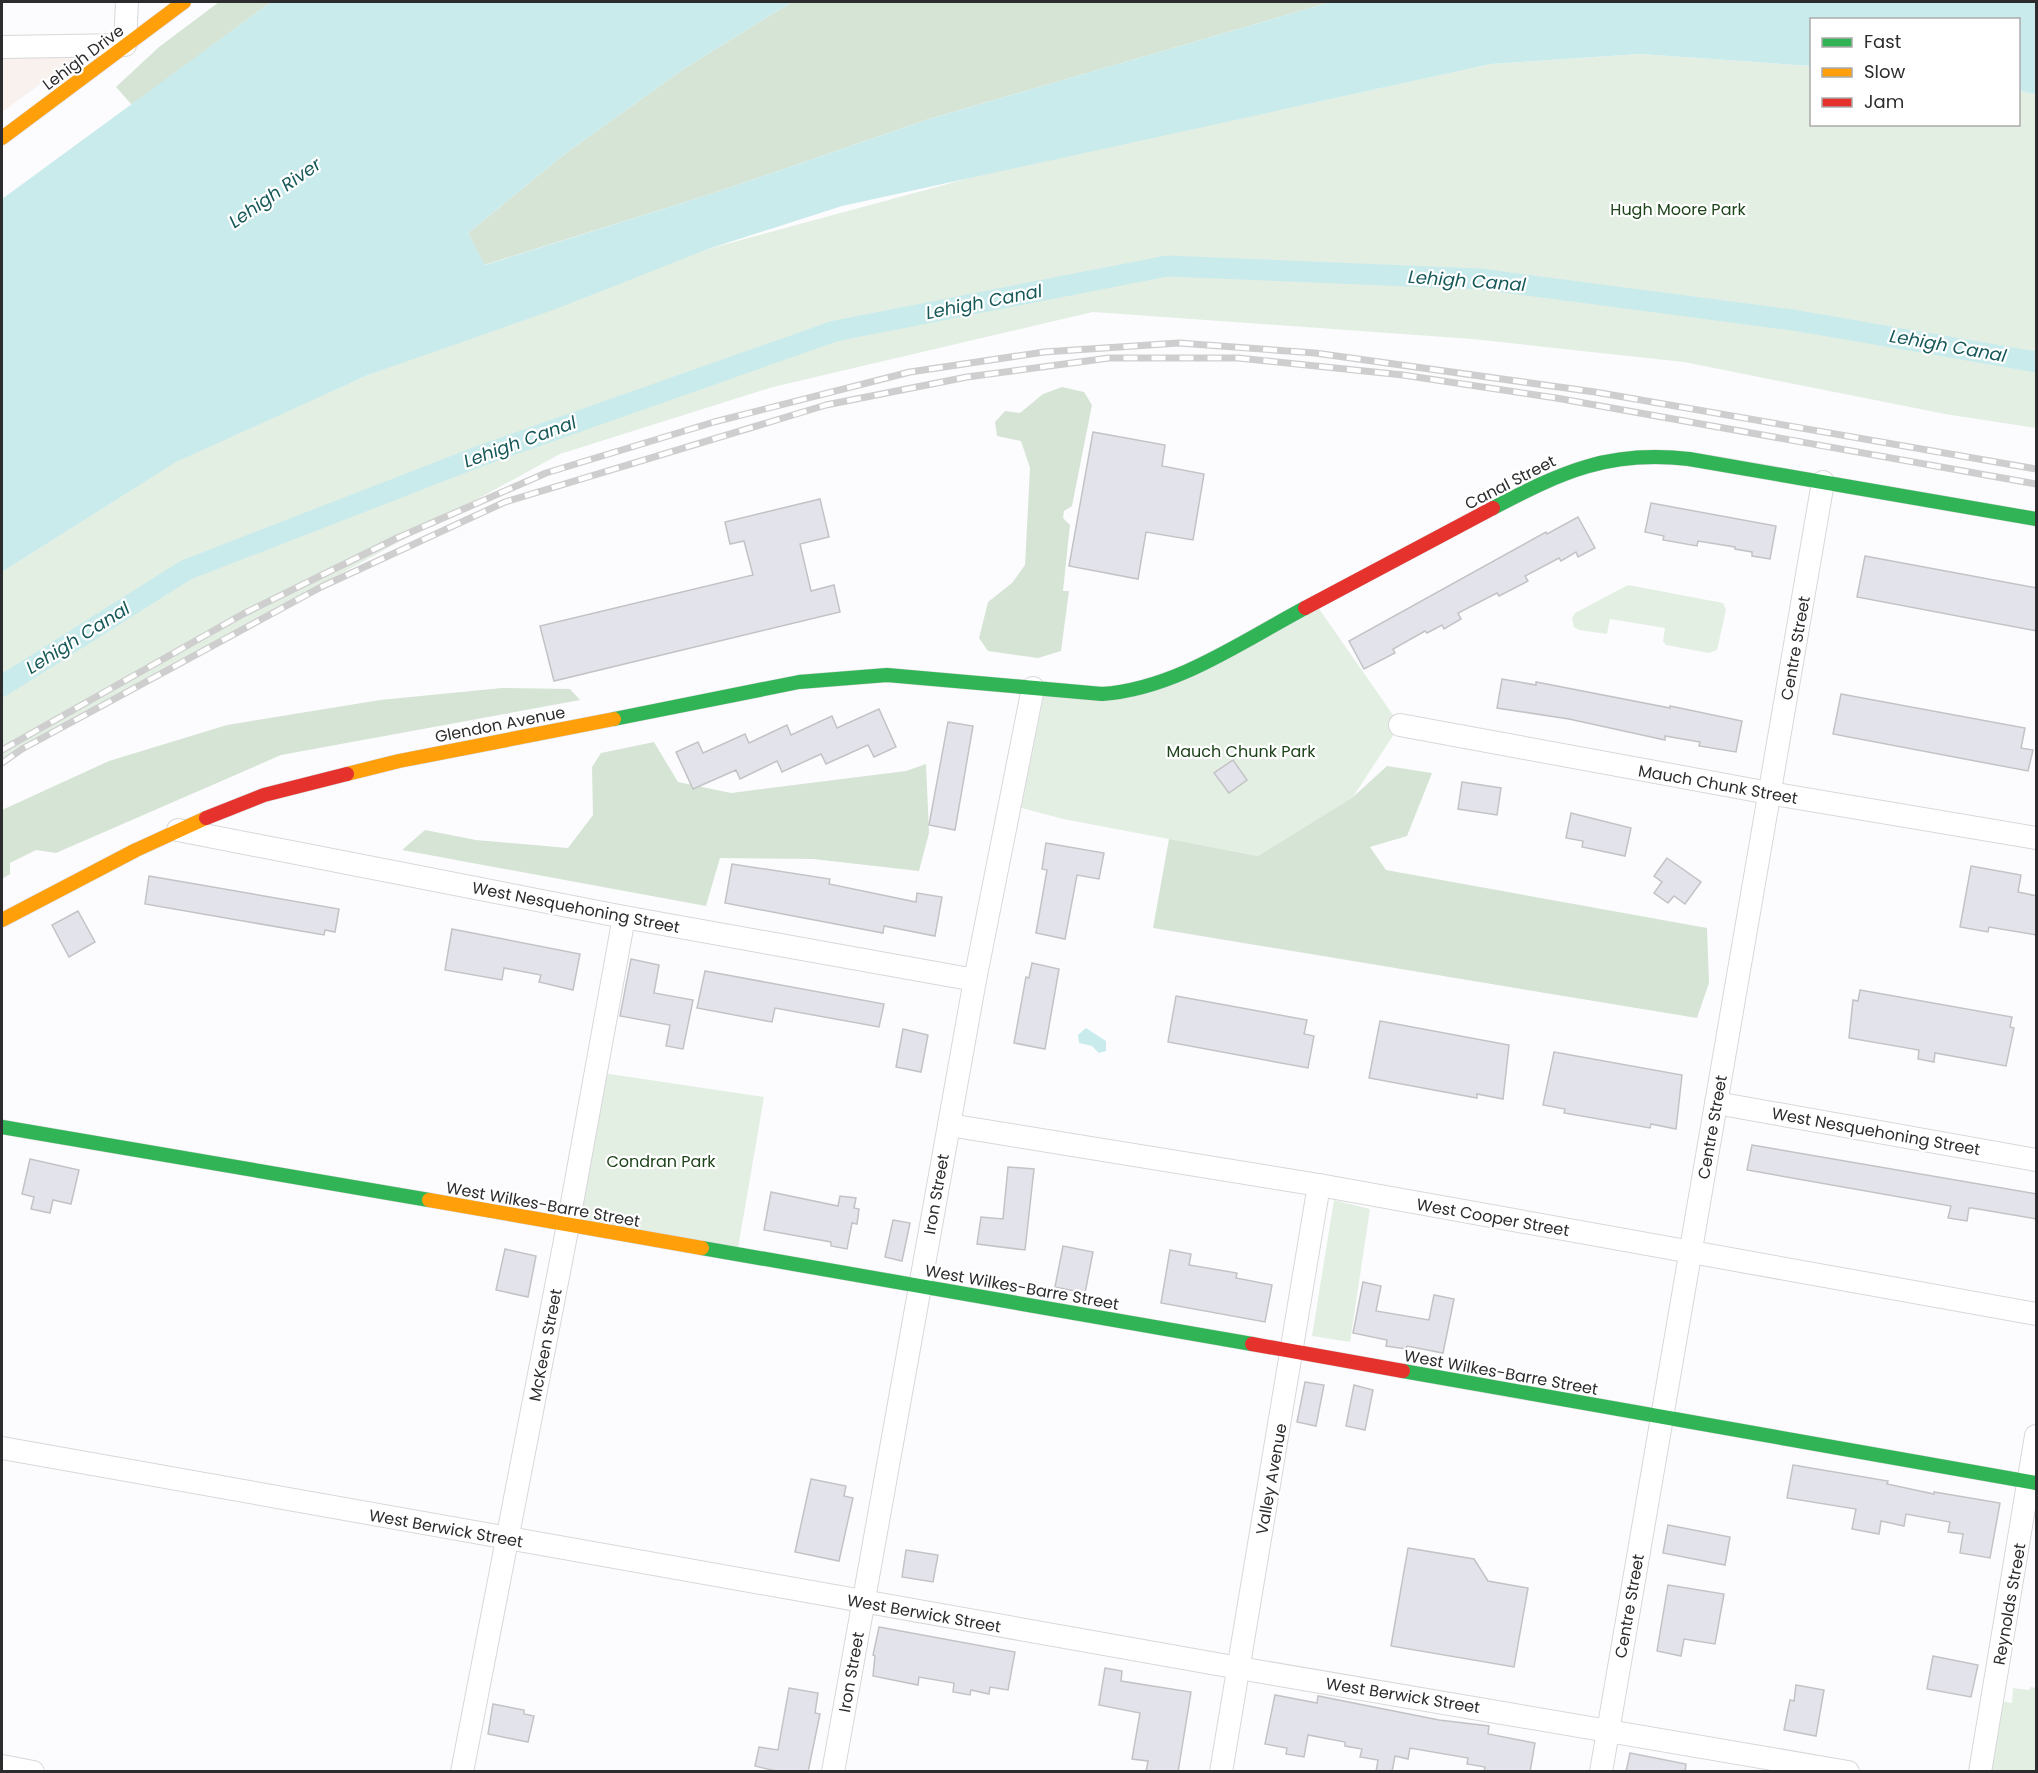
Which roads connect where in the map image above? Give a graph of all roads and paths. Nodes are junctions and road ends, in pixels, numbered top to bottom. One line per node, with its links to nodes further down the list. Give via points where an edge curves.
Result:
1 (128, 2): 3 (street)
2 (184, 2): 3 (street, Lehigh Drive)
3 (126, 45): 4 (street); 5 (street, Lehigh Drive)
4 (2, 47)
5 (2, 138)
6 (1823, 482): 7 (street, Canal Street); 8 (street, Canal Street, via 1666,456 1623,457 1591,464 1535,485 1175,677 1143,689 1117,693); 10 (street, Centre Street)
7 (2037, 519)
8 (1033, 688): 11 (street, Glendon Avenue, via 887,675 799,682 332,776 236,805); 15 (street, Iron Street)
9 (1400, 725): 10 (street, Mauch Chunk Street)
10 (1769, 794): 12 (street, Mauch Chunk Street); 16 (street, Centre Street)
11 (178, 830): 13 (street, West Nesquehoning Street); 14 (street, Glendon Avenue)
12 (2037, 838)
13 (624, 917): 15 (street, West Nesquehoning Street); 21 (street, McKeen Street)
14 (2, 920)
15 (975, 981): 17 (street, Iron Street)
16 (1716, 1103): 19 (street, West Nesquehoning Street); 22 (street, Centre Street)
17 (949, 1125): 20 (street, West Cooper Street); 23 (street, Iron Street)
18 (2, 1127): 21 (street, West Wilkes-Barre Street)
19 (2037, 1160)
20 (1319, 1185): 22 (street, West Cooper Street); 25 (street, Valley Avenue)
21 (568, 1225): 23 (street, West Wilkes-Barre Street); 30 (street, McKeen Street)
22 (1690, 1253): 24 (street, West Cooper Street); 26 (street, Centre Street)
23 (920, 1285): 25 (street, West Wilkes-Barre Street); 31 (street, Iron Street)
24 (2037, 1314)
25 (1293, 1352): 26 (street, West Wilkes-Barre Street); 32 (street, Valley Avenue)
26 (1662, 1418): 29 (street, West Wilkes-Barre Street); 33 (street, Centre Street)
27 (2037, 1436): 29 (street, Reynolds Street)
28 (2, 1448): 30 (street, West Berwick Street)
29 (2033, 1482): 41 (street, Reynolds Street)
30 (507, 1539): 31 (street, West Berwick Street); 36 (street, McKeen Street)
31 (864, 1602): 32 (street, West Berwick Street); 37 (street, Iron Street)
32 (1239, 1668): 33 (street, West Berwick Street); 38 (street, Valley Avenue)
33 (1608, 1729): 39 (street, Centre Street); 40 (street, West Berwick Street)
34 (2, 1766): 35 (street)
35 (33, 1772)
36 (462, 1772)
37 (833, 1772)
38 (1221, 1772)
39 (1601, 1772)
40 (1848, 1772)
41 (1980, 1772)

